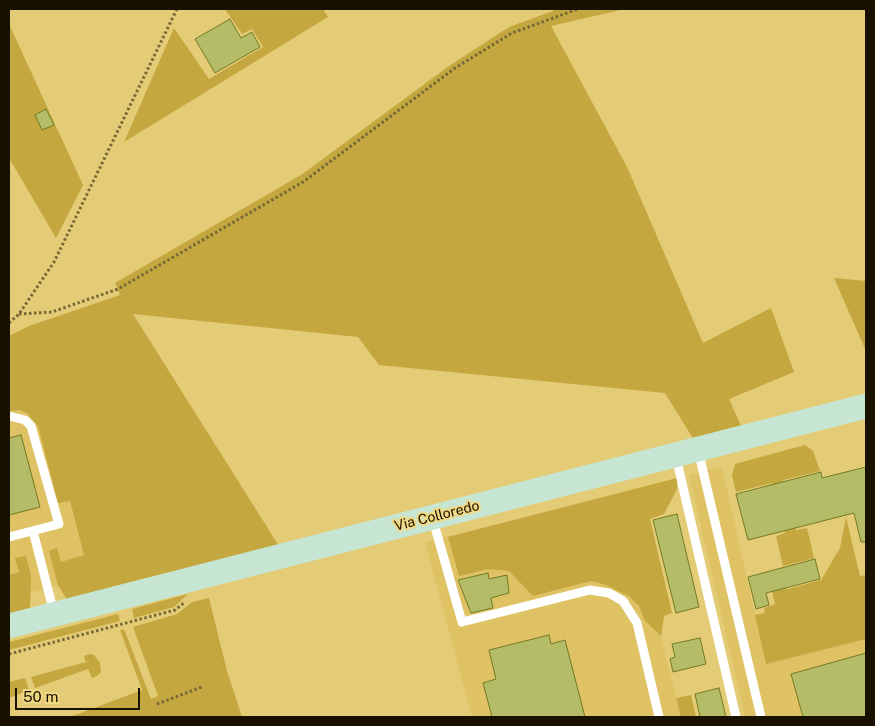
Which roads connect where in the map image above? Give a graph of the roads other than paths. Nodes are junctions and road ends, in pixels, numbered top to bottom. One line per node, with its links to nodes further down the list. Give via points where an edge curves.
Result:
1 (866, 406): 3 (main road, Via Colloredo)
2 (9, 416): 5 (lane, via 25,420 31,426 59,524)
3 (687, 452): 4 (main road, Via Colloredo); 10 (lane); 11 (lane)
4 (433, 517): 7 (main road, Via Colloredo); 9 (lane, via 462,622 590,590 609,593 623,601 637,623)
5 (33, 531): 6 (lane); 7 (lane)
6 (9, 537)
7 (54, 614): 8 (main road, Via Colloredo)
8 (9, 626)
9 (660, 717)
10 (736, 717)
11 (761, 717)

